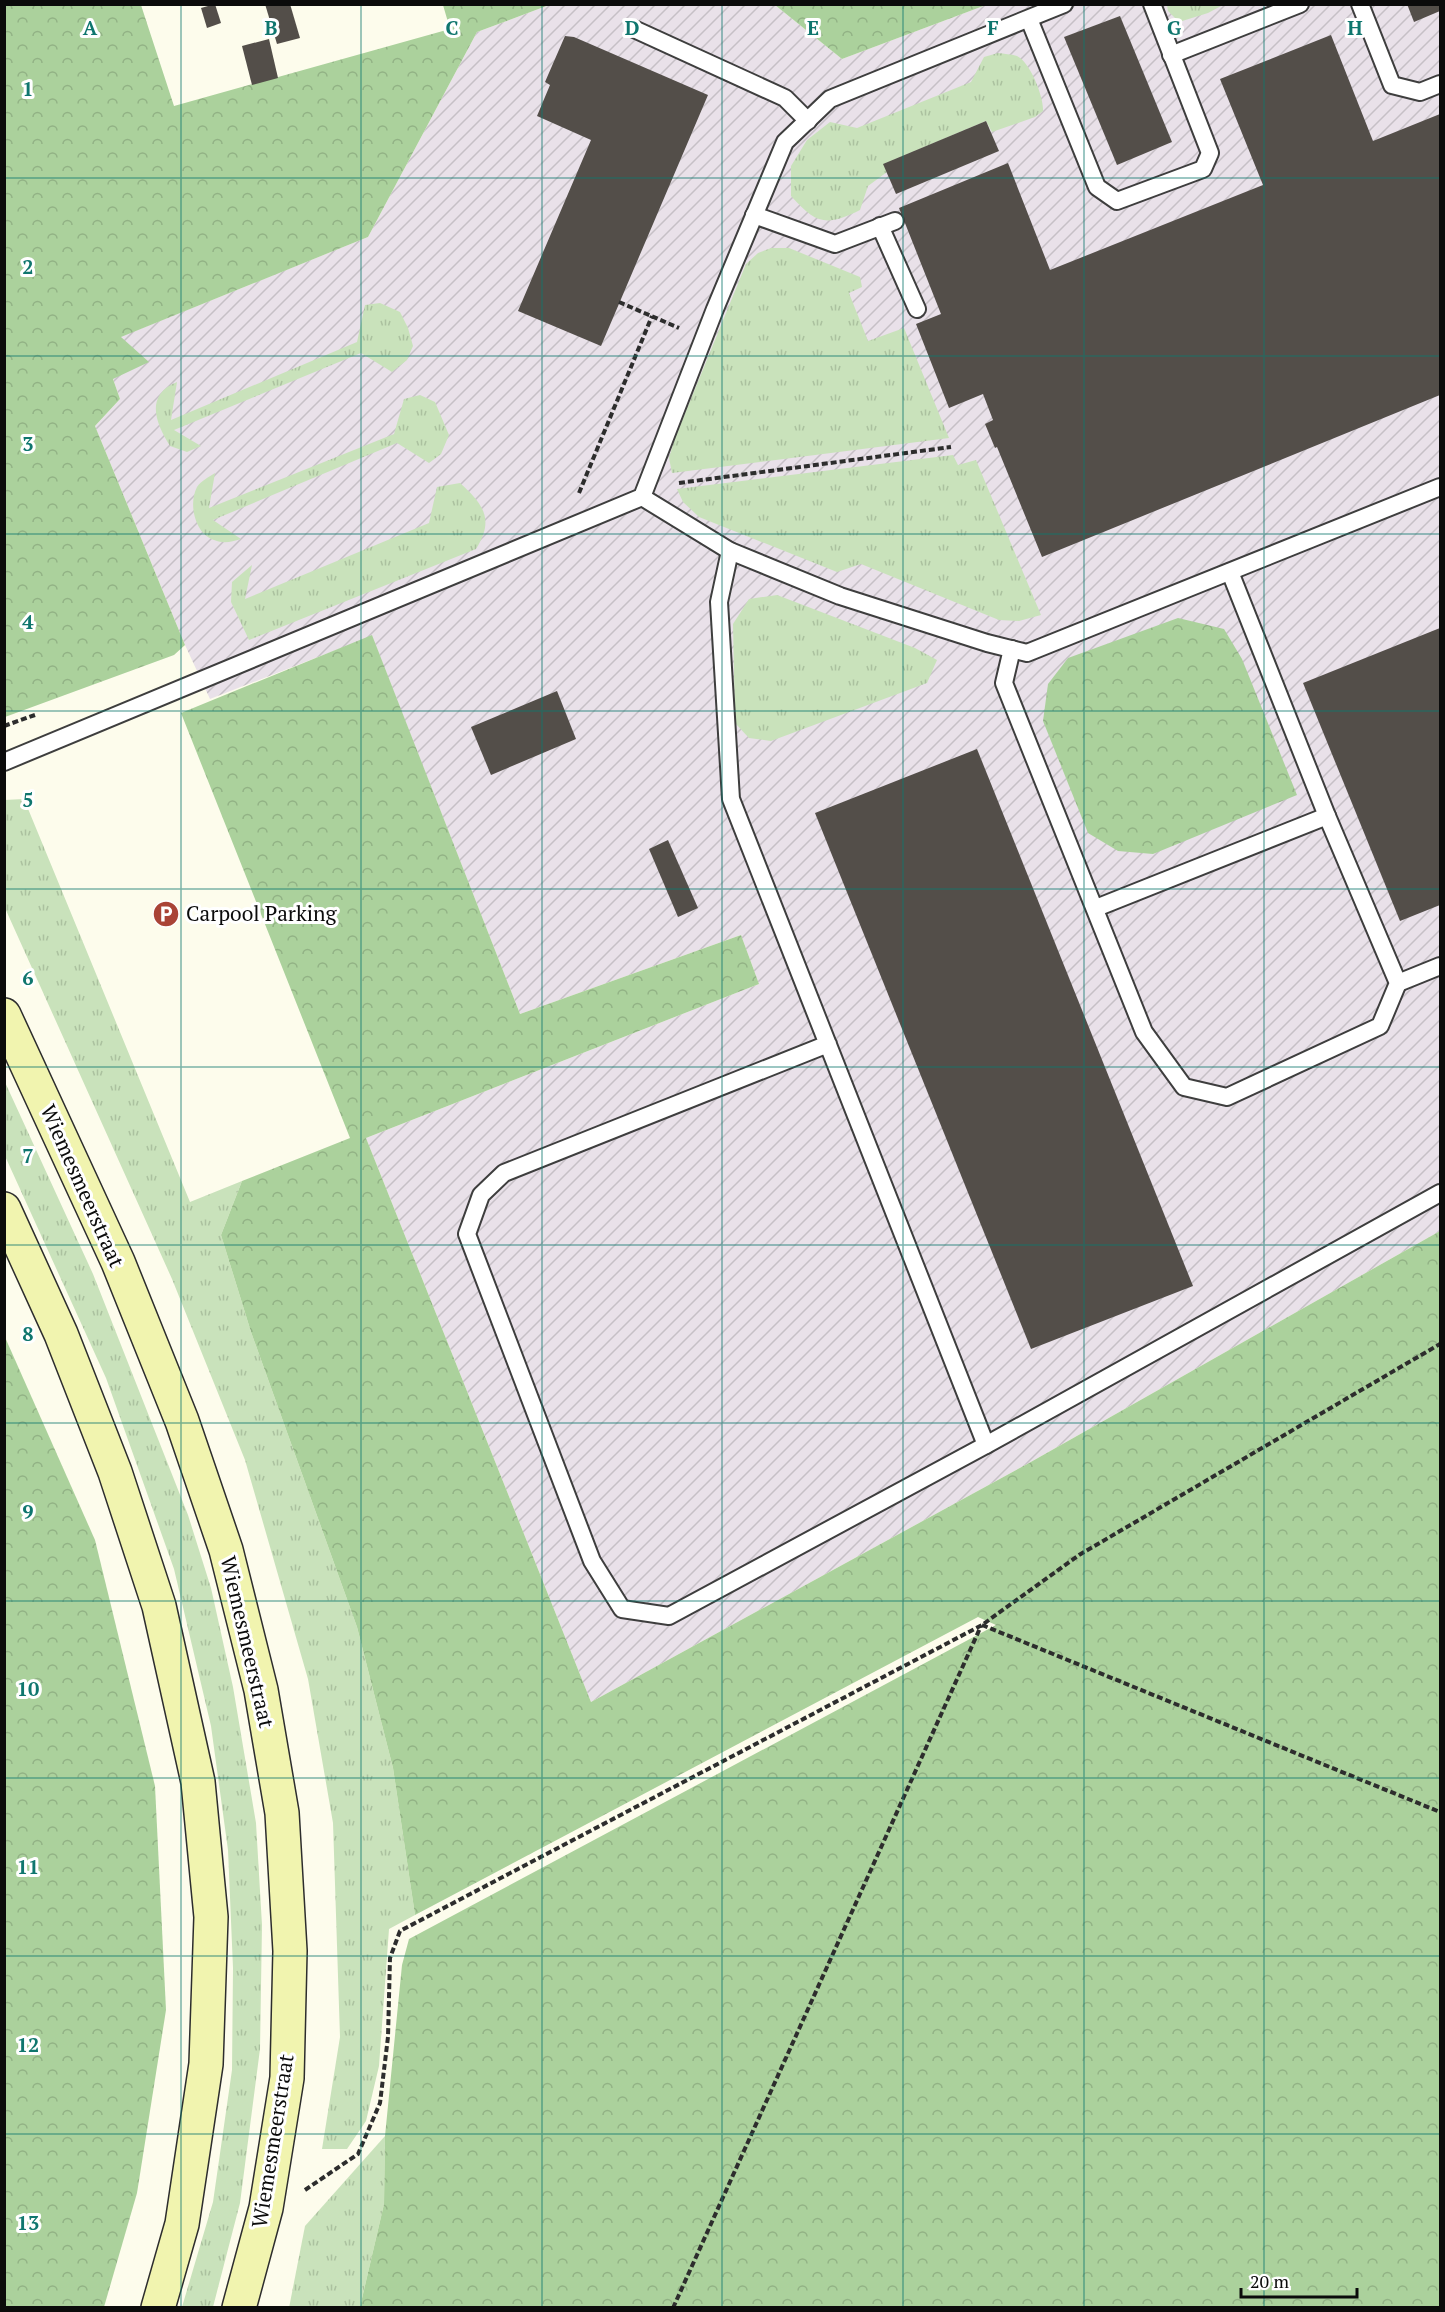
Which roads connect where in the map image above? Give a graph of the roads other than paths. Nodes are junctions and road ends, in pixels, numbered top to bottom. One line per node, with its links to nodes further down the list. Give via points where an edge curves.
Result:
1 (1064, 4): 6 (lane)
2 (1152, 4): 8 (lane)
3 (1300, 4): 5 (lane)
4 (1360, 4): 9 (lane, via 1392,85 1420,92)
5 (1257, 12): 8 (lane)
6 (1029, 19): 8 (lane, via 1097,187 1118,201 1203,169 1210,153); 10 (lane, via 830,99)
7 (634, 29): 10 (lane, via 785,98)
8 (1171, 55)
9 (1440, 84)
10 (808, 121): 11 (lane, via 785,142)
11 (754, 215): 12 (lane, via 835,244 887,223); 14 (lane)
12 (917, 309)
13 (1440, 487): 16 (lane)
14 (644, 492): 15 (lane); 18 (lane)
15 (730, 551): 17 (lane, via 840,596); 24 (lane, via 719,602 731,799)
16 (1230, 572): 17 (lane, via 1028,653); 19 (lane)
17 (1012, 650): 20 (lane, via 1004,682)
18 (4, 762)
19 (1327, 816): 20 (lane); 22 (lane)
20 (1096, 908): 22 (lane, via 1144,1032 1184,1086 1227,1097 1380,1026)
21 (1440, 966): 22 (lane)
22 (1398, 983)
23 (4, 1015): 29 (main road, Wiemesmeerstraat, via 118,1262 182,1420 226,1550 261,1690 282,1814 290,1951 287,2078 266,2208)
24 (828, 1044): 27 (lane); 27 (lane, via 504,1173 481,1195 467,1234 592,1561 622,1609 669,1616)
25 (1440, 1193): 27 (lane)
26 (4, 1209): 28 (main road, via 61,1334 115,1472 159,1606 198,1782 211,1917 206,2064 182,2224)
27 (986, 1445)
28 (158, 2307)
29 (240, 2307)

